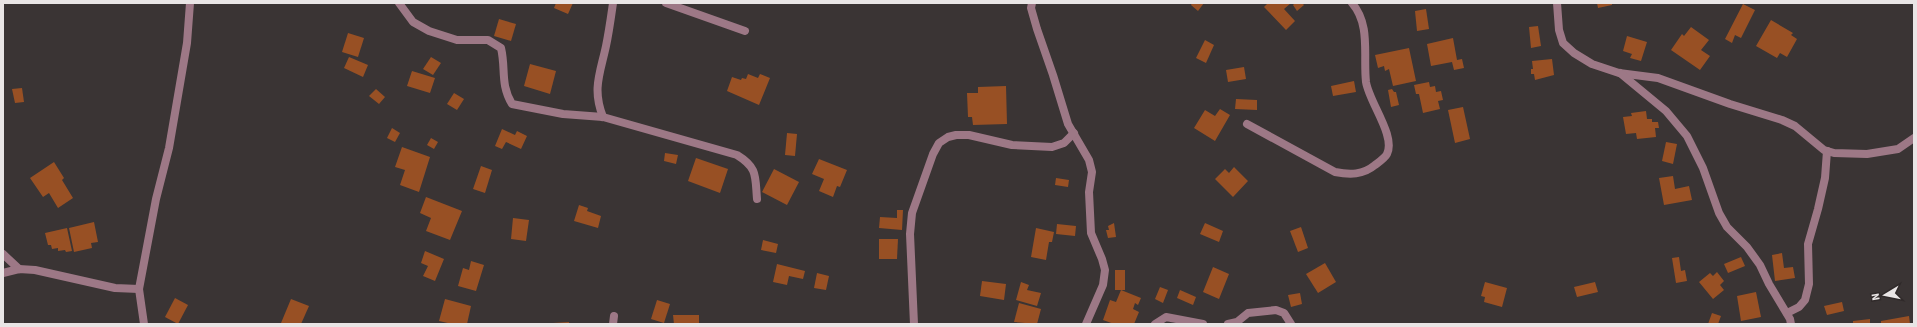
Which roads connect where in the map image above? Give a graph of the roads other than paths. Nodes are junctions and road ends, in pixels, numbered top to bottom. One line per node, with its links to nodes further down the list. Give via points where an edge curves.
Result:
1 (190, 3): 19 (street, via 187,43 169,148 156,199)
2 (399, 3): 10 (street, via 413,22 429,31 457,40 488,40 501,48 504,59 505,93 512,104 563,114)
3 (613, 3): 10 (street, via 606,46 597,79 598,104)
4 (666, 3): 8 (street)
5 (1032, 3): 12 (street, via 1036,29 1054,75 1068,124)
6 (1352, 3): 11 (street, via 1359,11 1364,24 1366,84 1386,134 1389,146 1386,156 1363,172 1348,175 1335,172)
7 (1557, 3): 9 (street, via 1559,30 1563,43 1592,64)
8 (745, 31)
9 (1619, 73): 14 (street, via 1658,78 1782,120 1795,126); 20 (street, via 1666,112 1687,136 1703,168 1719,213 1727,227 1760,265)
10 (603, 117): 15 (street, via 737,155 748,162 754,170)
11 (1247, 124)
12 (1074, 133): 22 (street, via 1064,143 1052,147 1012,145 969,135 952,136 940,143 933,154 912,214 910,234); 23 (street, via 1092,172 1089,192 1091,234 1105,270 1103,285)
13 (1914, 138): 14 (street, via 1898,149 1885,151)
14 (1827, 151): 20 (street, via 1818,209 1808,244 1809,284 1805,300 1799,307)
15 (757, 199)
16 (3, 254): 17 (street)
17 (19, 269): 18 (street); 19 (street, via 35,270 115,288)
18 (3, 273)
19 (139, 289): 21 (street)
20 (1787, 313): 28 (street)
21 (144, 324)
22 (914, 324)
23 (1086, 324)
24 (1155, 324): 25 (street, via 1166,317)
25 (1203, 324)
26 (1228, 324): 27 (street, via 1237,322 1248,313 1276,310 1284,314)
27 (1291, 324)
28 (1791, 324)

